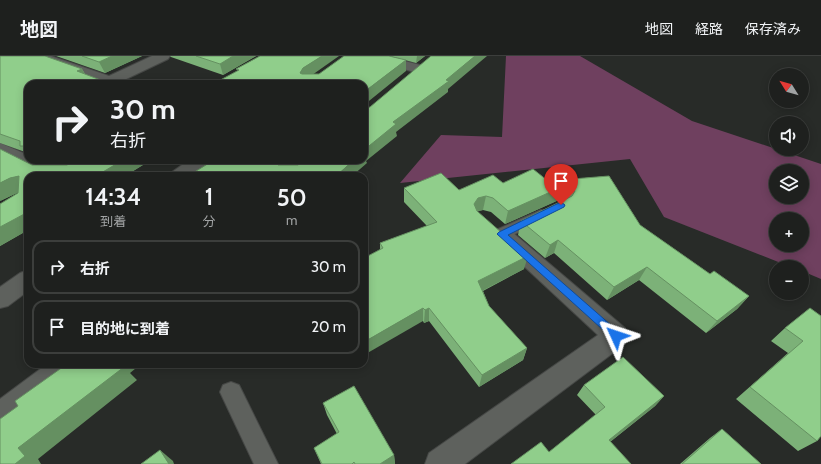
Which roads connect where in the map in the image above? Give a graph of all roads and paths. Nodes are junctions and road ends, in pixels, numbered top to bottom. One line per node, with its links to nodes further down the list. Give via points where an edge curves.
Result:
1 (38, 56): 5 (street)
2 (163, 56): 6 (street)
3 (368, 56): 4 (street, via 424,65)
4 (406, 79)
5 (106, 80)
6 (119, 80)
7 (0, 148): 8 (street)
8 (24, 160)
9 (33, 164): 11 (street)
10 (195, 164): 12 (street)
11 (49, 172)
12 (184, 172)
13 (555, 208): 15 (lane)
14 (483, 218): 15 (street)
15 (502, 234): 22 (street, via 616,336)
16 (24, 282): 17 (street)
17 (0, 299)
18 (62, 368): 20 (street)
19 (231, 392): 21 (lane)
20 (0, 416)
21 (266, 464)
22 (440, 464)

